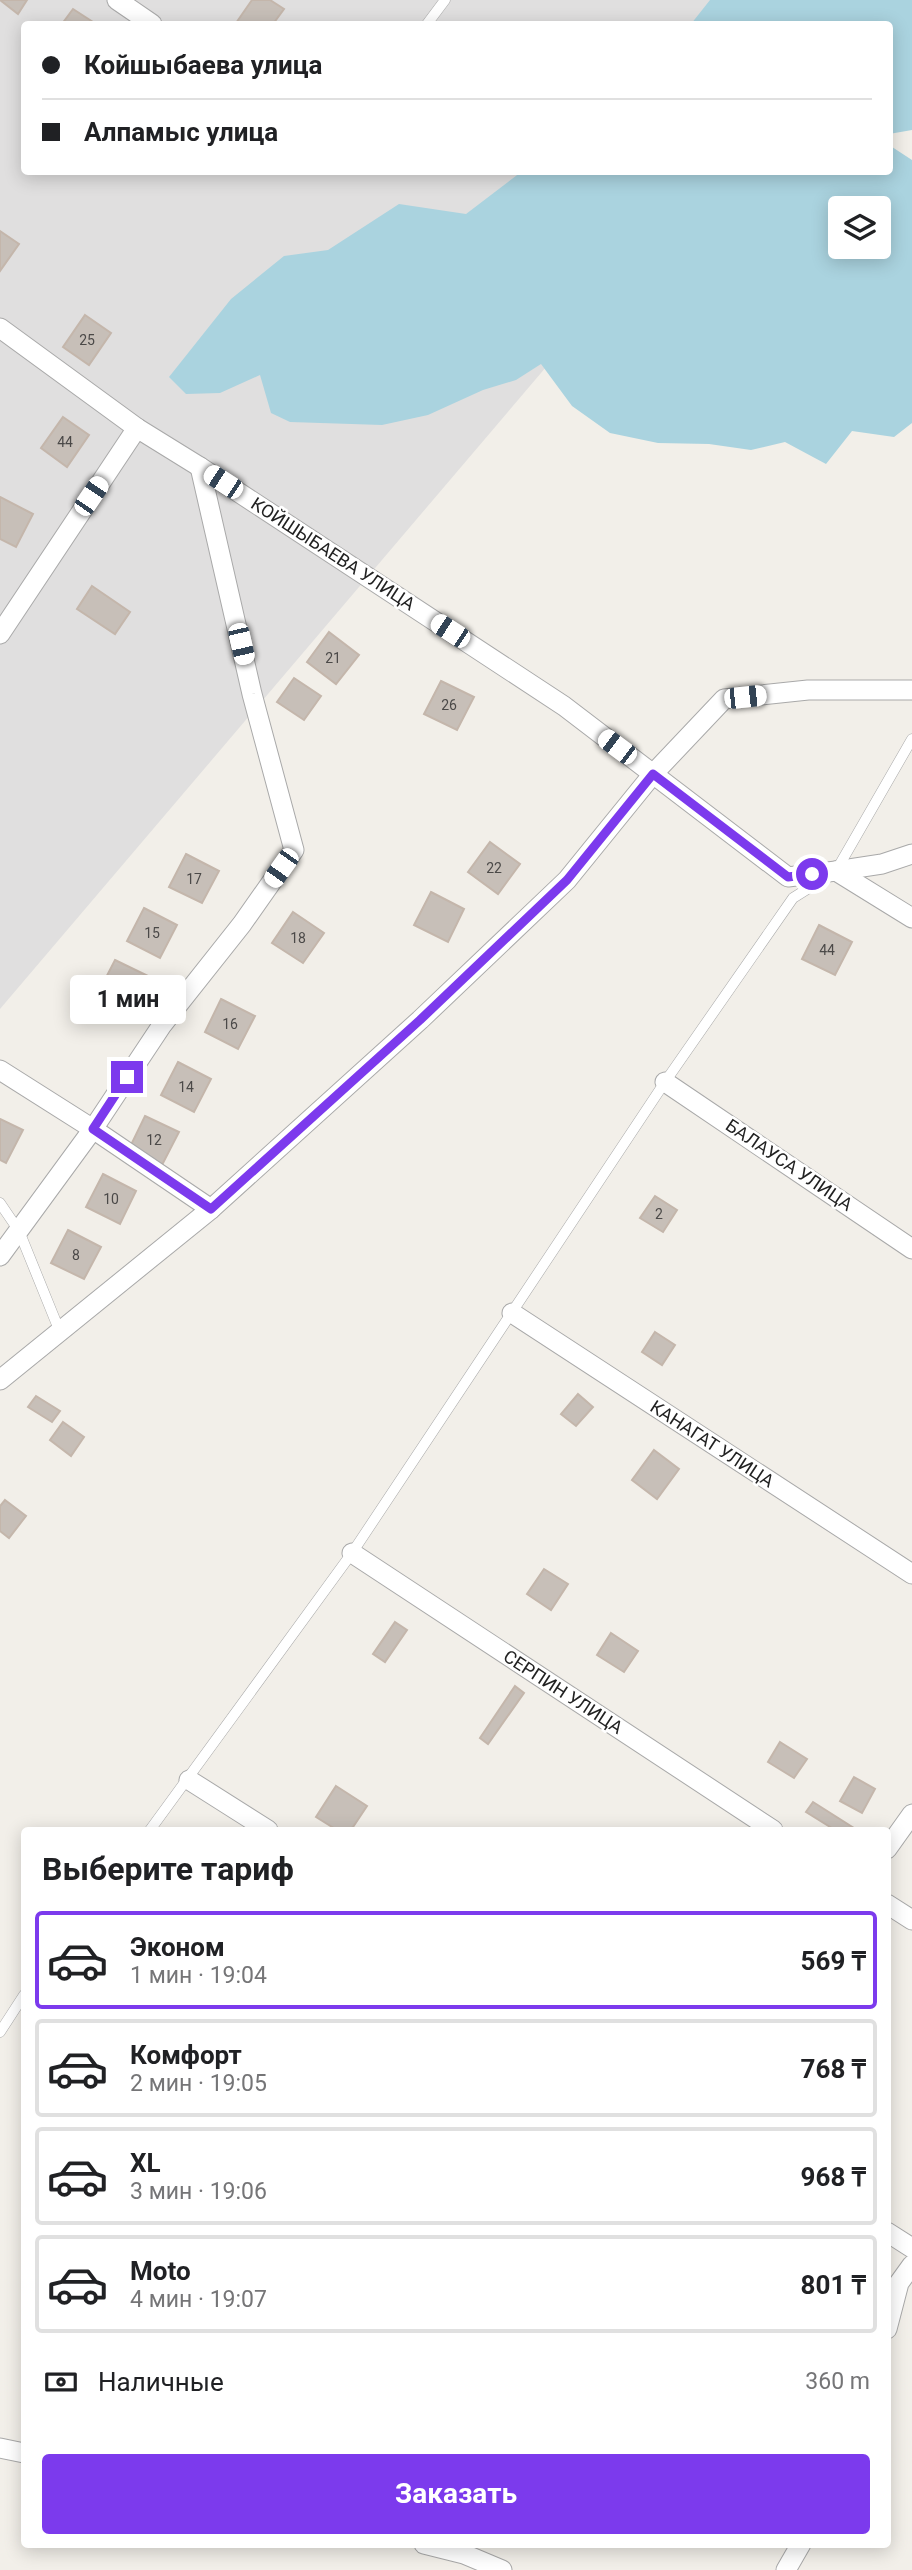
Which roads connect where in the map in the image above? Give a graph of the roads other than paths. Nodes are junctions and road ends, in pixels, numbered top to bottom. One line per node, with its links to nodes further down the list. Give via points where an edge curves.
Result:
1 (117, 0): 3 (street)
2 (445, 0): 4 (lane)
3 (148, 21)
4 (429, 21)
5 (0, 328): 6 (street, КОЙШЫБАЕВА УЛИЦА)
6 (137, 428): 7 (street, КОЙШЫБАЕВА УЛИЦА); 8 (street)
7 (200, 467): 11 (street, КОЙШЫБАЕВА УЛИЦА, via 564,706); 17 (street, via 252,694 294,850 162,1025)
8 (0, 634)
9 (912, 690): 11 (street, via 808,690 724,699)
10 (912, 739): 13 (lane)
11 (653, 774): 13 (street, КОЙШЫБАЕВА УЛИЦА, via 788,877); 19 (street, via 567,880)
12 (912, 854): 13 (street, КОЙШЫБАЕВА УЛИЦА)
13 (836, 871): 14 (street); 16 (lane, via 793,898)
14 (912, 918)
15 (0, 1070): 17 (street)
16 (665, 1082): 21 (street, БАЛАУСА УЛИЦА); 23 (lane)
17 (93, 1129): 19 (street); 20 (street)
18 (0, 1203): 20 (lane)
19 (211, 1209): 24 (street)
20 (19, 1231): 22 (street); 24 (lane)
21 (912, 1249)
22 (0, 1256)
23 (512, 1313): 26 (lane); 27 (street, КАНАГАТ УЛИЦА)
24 (60, 1332): 25 (street)
25 (0, 1380)
26 (352, 1553): 28 (lane); 32 (street, СЕРПИН УЛИЦА)
27 (912, 1574)
28 (189, 1780): 30 (lane); 31 (street)
29 (912, 1814): 33 (street)
30 (152, 1827)
31 (263, 1827)
32 (768, 1827)
33 (891, 1843)
34 (891, 1907): 35 (street)
35 (912, 1920)
36 (21, 2000): 37 (lane)
37 (0, 2032)
38 (891, 2235): 39 (street)
39 (912, 2249)
40 (912, 2265): 41 (street, via 899,2283)
41 (891, 2314)
42 (0, 2448): 43 (street)
43 (21, 2453)
44 (440, 2548): 46 (street)
45 (799, 2548): 47 (street)
46 (502, 2570)
47 (786, 2570)

